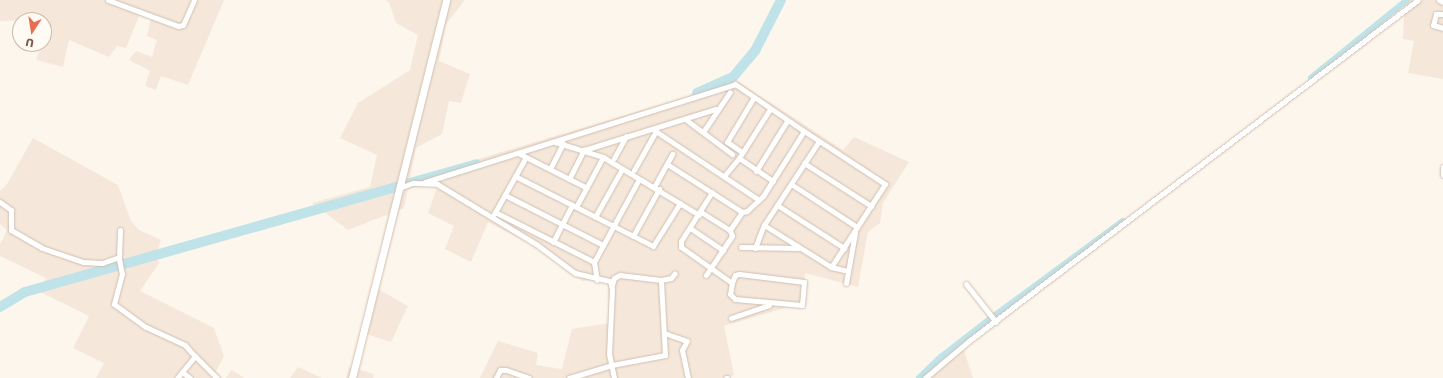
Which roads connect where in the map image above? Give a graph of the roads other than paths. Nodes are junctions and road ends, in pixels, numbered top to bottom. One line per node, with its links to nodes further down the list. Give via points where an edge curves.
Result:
1 (108, 0): 2 (street, via 178,26 182,25)
2 (194, 0)
3 (446, 0): 46 (street)
4 (1418, 0): 92 (street)
5 (1439, 0): 6 (street)
6 (1443, 2)
7 (1443, 14): 8 (street, via 1436,14 1433,25)
8 (1443, 28)
9 (730, 92): 12 (street)
10 (754, 97): 11 (street); 20 (street, via 731,84); 23 (street, via 727,142)
11 (770, 108): 14 (street); 23 (street)
12 (716, 109): 13 (street); 17 (street)
13 (685, 119): 15 (street); 17 (street)
14 (787, 121): 16 (street); 37 (street)
15 (655, 131): 18 (street); 36 (street); 40 (street)
16 (804, 131): 19 (street); 43 (street)
17 (703, 132): 26 (street)
18 (626, 136): 22 (street); 29 (street)
19 (819, 141): 31 (street); 56 (street, via 885,184)
20 (554, 142): 21 (street); 24 (street)
21 (563, 143): 22 (street); 34 (street)
22 (584, 150): 28 (street); 41 (street)
23 (742, 152): 30 (street)
24 (518, 153): 27 (street); 44 (street)
25 (672, 154): 32 (street)
26 (732, 154)
27 (526, 157): 34 (street); 39 (street)
28 (603, 157): 35 (street); 47 (street)
29 (614, 158)
30 (739, 158): 37 (street); 40 (street)
31 (804, 163): 45 (street); 56 (street)
32 (666, 164): 48 (street); 49 (street)
33 (1443, 167): 38 (street)
34 (550, 169): 41 (street)
35 (622, 169): 42 (street); 60 (street)
36 (634, 170)
37 (756, 172): 43 (street)
38 (1443, 175)
39 (515, 176): 50 (street); 55 (street)
40 (724, 176): 51 (street)
41 (569, 179): 47 (street)
42 (639, 180): 48 (street); 64 (street)
43 (773, 181): 51 (street)
44 (425, 182): 46 (street); 61 (street, via 437,184)
45 (791, 184): 54 (street); 66 (street)
46 (399, 187): 101 (street)
47 (587, 188): 55 (street)
48 (656, 188): 53 (street); 69 (street)
49 (712, 192): 58 (street); 59 (street)
50 (505, 195): 57 (street); 62 (street)
51 (759, 200): 58 (street, via 748,211)
52 (0, 202): 77 (street, via 11,210 11,230 42,248 83,262 102,263)
53 (680, 203): 59 (street); 69 (street, via 654,246)
54 (777, 205): 63 (street); 75 (street)
55 (574, 206): 60 (street); 62 (street)
56 (871, 206): 66 (street)
57 (495, 212): 61 (street); 70 (street)
58 (742, 212): 68 (street)
59 (700, 213): 65 (street); 68 (street)
60 (594, 217): 64 (street)
61 (492, 219): 84 (street, via 536,244 575,273)
62 (563, 223): 70 (street); 71 (street)
63 (764, 225): 73 (street); 74 (street)
64 (613, 226): 69 (street); 71 (street)
65 (690, 228): 76 (street); 79 (street, via 681,241 681,247)
66 (856, 228): 75 (street); 81 (street)
67 (120, 230): 77 (street)
68 (730, 230): 76 (street, via 732,236)
69 (633, 236)
70 (553, 242): 78 (street)
71 (603, 245): 78 (street)
72 (741, 247): 73 (street)
73 (756, 248): 74 (street)
74 (800, 248): 80 (street)
75 (844, 248): 80 (street)
76 (723, 250): 79 (street)
77 (119, 258): 94 (street, via 122,274 114,304 146,326 185,345)
78 (594, 262): 84 (street)
79 (712, 267): 83 (street); 87 (street)
80 (831, 267): 81 (street)
81 (848, 271): 86 (street)
82 (675, 273): 85 (street, via 671,278)
83 (706, 275)
84 (597, 280): 89 (street, via 606,280)
85 (661, 280): 89 (street, via 620,276 614,278); 93 (street)
86 (846, 283)
87 (732, 284): 90 (street, via 730,294 735,299); 90 (street, via 735,275 739,274 804,282 802,305)
88 (966, 284): 92 (street)
89 (612, 285): 95 (street, via 609,354)
90 (771, 304): 91 (street)
91 (731, 318)
92 (994, 320): 97 (street)
93 (664, 333): 95 (street, via 664,355); 106 (street, via 687,341 682,350)
94 (195, 356): 96 (street); 100 (street)
95 (612, 365): 104 (street); 105 (street)
96 (182, 372): 98 (street); 99 (street)
97 (932, 376): 107 (street)
98 (177, 378)
99 (190, 378)
100 (217, 378)
101 (352, 378)
102 (496, 378): 103 (street, via 500,370 506,370)
103 (529, 378)
104 (569, 378)
105 (614, 378)
106 (688, 378)
107 (925, 378)

